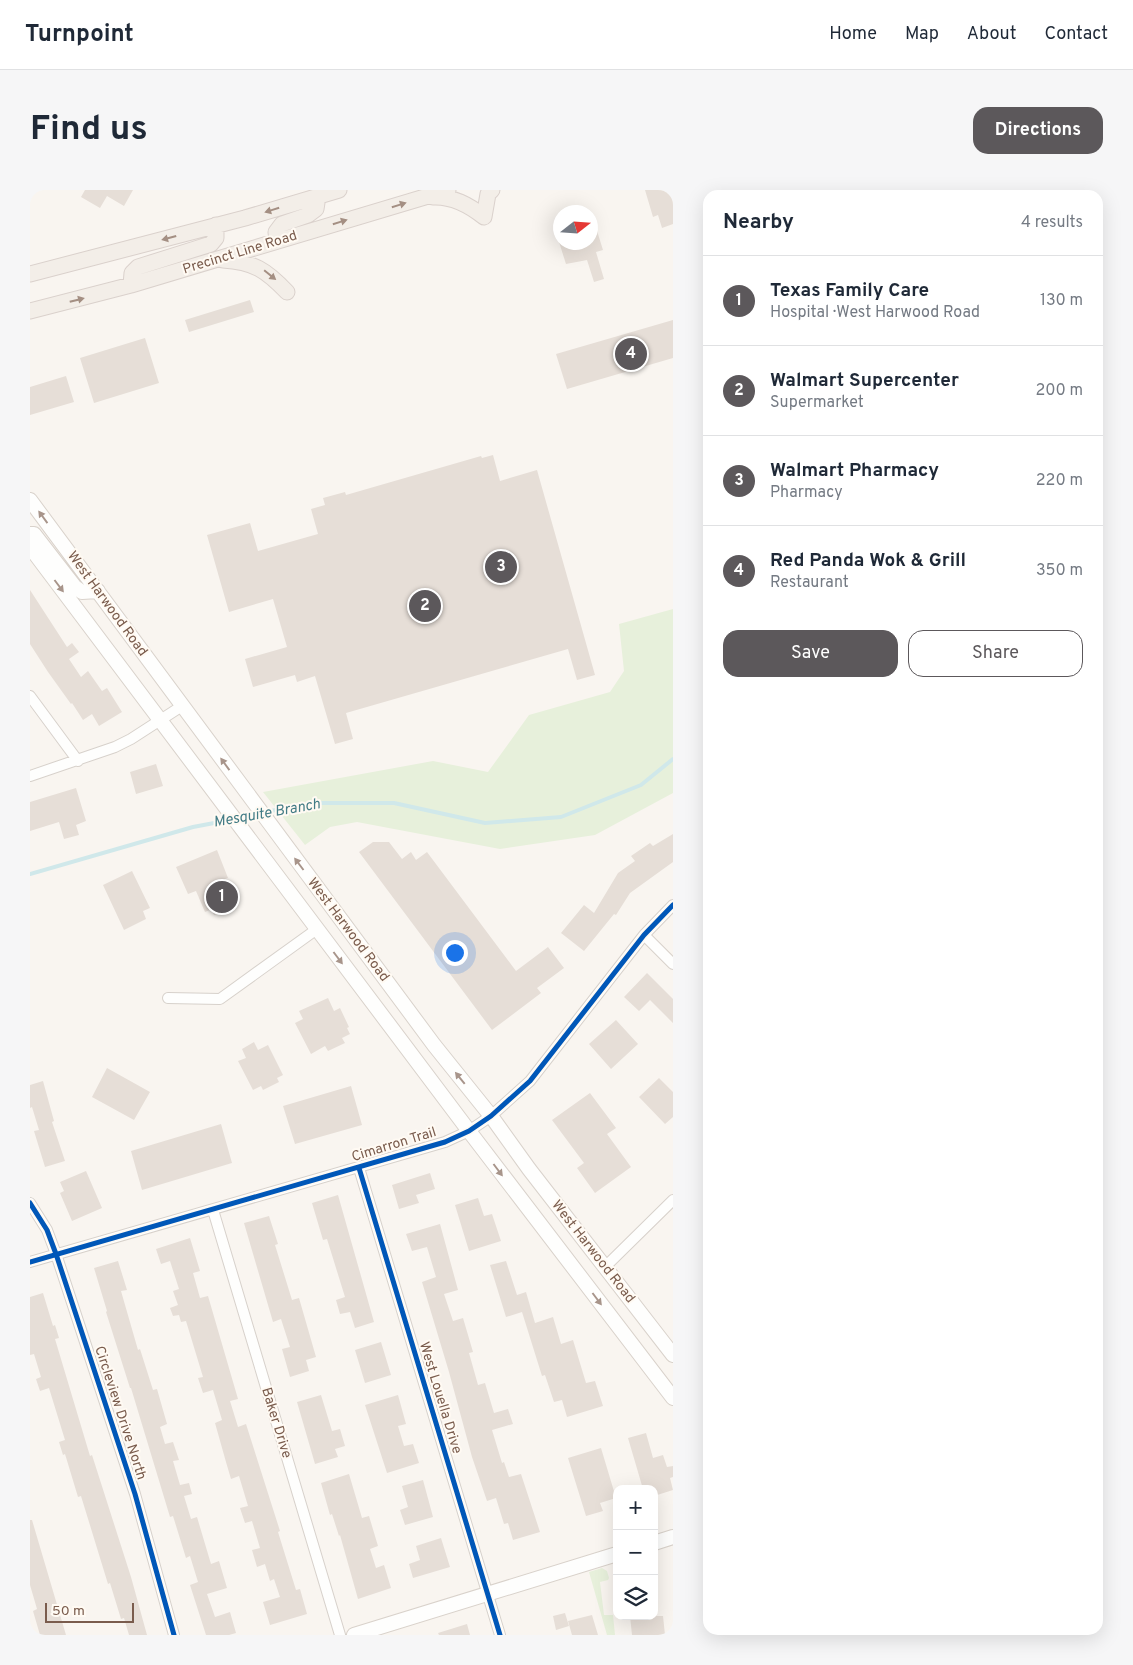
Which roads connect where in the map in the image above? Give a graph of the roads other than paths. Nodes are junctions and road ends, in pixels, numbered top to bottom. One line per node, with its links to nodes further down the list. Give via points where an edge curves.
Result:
1 (339, 190): 4 (main road)
2 (448, 190): 5 (main road, Precinct Line Road)
3 (492, 190): 5 (main road, via 488,194 484,217 470,205 444,196)
4 (318, 196): 6 (main road, one-way to 6); 7 (main road, via 316,209 282,224 276,232)
5 (420, 198): 7 (main road, Precinct Line Road, one-way to 5)
6 (216, 226): 9 (main road, one-way to 9); 10 (main road, via 216,238 211,244 138,267 132,273)
7 (277, 241): 8 (main road, Precinct Line Road)
8 (214, 260): 10 (main road, Precinct Line Road); 11 (main road, one-way to 11, via 257,266)
9 (30, 274)
10 (131, 285): 12 (main road, Precinct Line Road, one-way to 10)
11 (287, 292)
12 (30, 312)
13 (30, 500): 16 (main road, West Harwood Road, one-way to 13)
14 (30, 534): 16 (main road, via 34,534 75,587 82,592)
15 (30, 547): 19 (main road, West Harwood Road, one-way to 19)
16 (98, 592): 18 (main road, West Harwood Road)
17 (30, 696): 20 (street)
18 (182, 706): 19 (street); 27 (main road, West Harwood Road, one-way to 18, via 434,1046)
19 (160, 721): 20 (street, via 115,747); 23 (main road, West Harwood Road)
20 (78, 761): 21 (street)
21 (30, 776)
22 (673, 905): 24 (street, Cimarron Trail)
23 (317, 929): 26 (street, via 220,999); 28 (main road, West Harwood Road, one-way to 28)
24 (644, 935): 25 (street); 27 (street, Cimarron Trail, via 535,1075)
25 (673, 964)
26 (168, 998)
27 (491, 1116): 28 (street, Cimarron Trail); 35 (main road, West Harwood Road)
28 (469, 1131): 29 (street, Cimarron Trail, via 445,1142); 37 (main road, West Harwood Road, one-way to 37)
29 (358, 1168): 32 (street, Cimarron Trail); 41 (street, West Louella Drive)
30 (673, 1200): 35 (street)
31 (30, 1203): 33 (street, Circleview Drive North, via 47,1230)
32 (213, 1210): 33 (street, Cimarron Trail); 43 (street, Baker Drive)
33 (56, 1254): 34 (street, Cimarron Trail); 42 (street, Circleview Drive North, via 135,1494)
34 (30, 1262)
35 (605, 1266): 36 (main road, West Harwood Road)
36 (673, 1355)
37 (673, 1398)
38 (673, 1537): 39 (main road)
39 (658, 1542)
40 (613, 1555): 41 (main road)
41 (488, 1594): 44 (main road); 45 (street, West Louella Drive)
42 (174, 1635)
43 (340, 1635)
44 (354, 1635)
45 (500, 1635)

